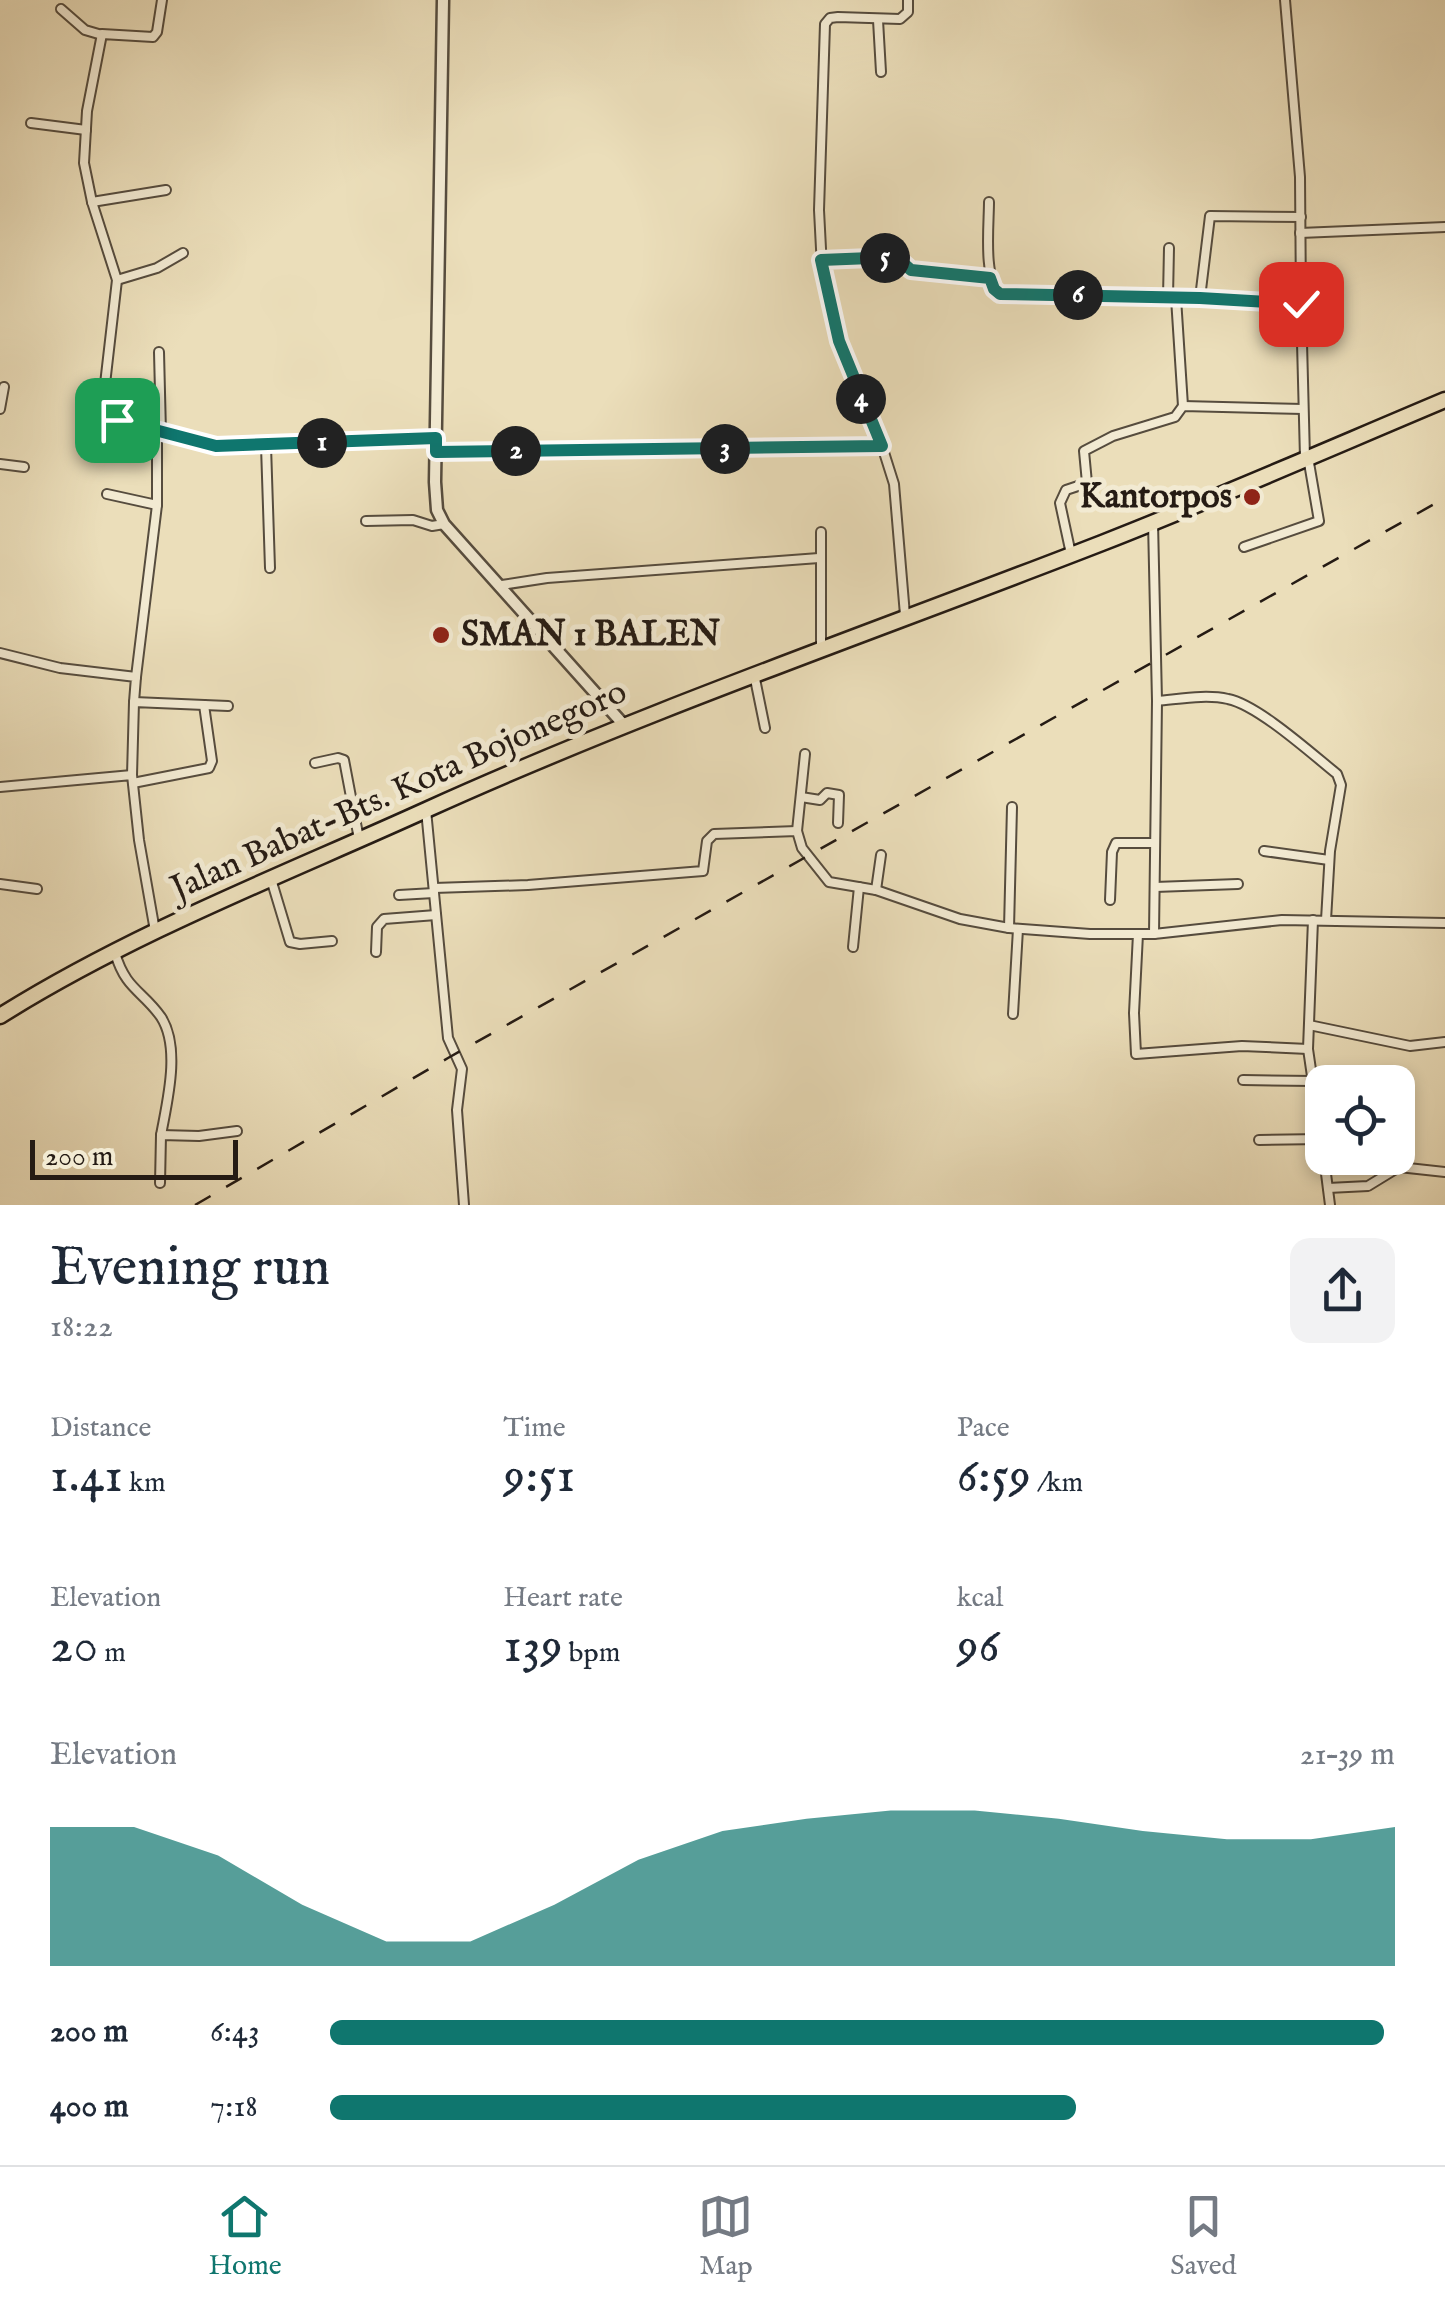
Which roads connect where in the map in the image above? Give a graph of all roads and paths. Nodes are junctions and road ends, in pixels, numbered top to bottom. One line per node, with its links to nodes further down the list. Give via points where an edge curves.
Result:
1 (162, 0): 7 (street, via 154,36)
2 (443, 0): 32 (street)
3 (908, 0): 6 (street, via 906,16)
4 (1285, 0): 14 (street)
5 (61, 9): 7 (street)
6 (878, 20): 8 (street); 19 (street, via 838,17 825,24)
7 (102, 34): 10 (street)
8 (881, 72)
9 (31, 124): 10 (street)
10 (86, 130): 12 (street)
11 (166, 190): 12 (street)
12 (92, 202): 21 (street)
13 (989, 202): 20 (street)
14 (1301, 217): 16 (street); 23 (street, via 1210,216)
15 (1445, 227): 16 (street)
16 (1300, 233): 24 (street)
17 (1169, 248): 22 (street)
18 (183, 253): 21 (street)
19 (821, 260): 20 (street, via 896,257 911,270); 34 (street, via 839,341)
20 (990, 278): 22 (street, via 1000,294)
21 (117, 280): 31 (street, via 107,402 115,419)
22 (1172, 297): 23 (street); 28 (street)
23 (1200, 298): 24 (street)
24 (1301, 304): 30 (street)
25 (159, 352): 31 (street)
26 (4, 387): 29 (street)
27 (1445, 400): 36 (highway, Jalan Babat-Bts. Kota Bojonegoro)
28 (1182, 406): 30 (street); 46 (street, via 1175,416 1084,451 1087,483 1066,490 1060,503)
29 (0, 409)
30 (1303, 409): 36 (street)
31 (159, 433): 33 (street, via 209,446); 40 (street)
32 (436, 438): 33 (street); 35 (street)
33 (266, 446): 48 (street)
34 (882, 446): 35 (street); 50 (street, via 898,512)
35 (436, 452): 43 (street, via 436,504)
36 (1306, 458): 42 (highway, Jalan Babat-Bts. Kota Bojonegoro); 45 (street, via 1318,521)
37 (0, 464): 38 (street)
38 (24, 467)
39 (107, 494): 40 (street)
40 (157, 505): 54 (street)
41 (366, 521): 43 (street)
42 (1153, 522): 46 (highway, Jalan Babat-Bts. Kota Bojonegoro); 55 (street)
43 (444, 524): 49 (street)
44 (821, 532): 47 (street)
45 (1244, 547)
46 (1071, 554): 50 (highway, Jalan Babat-Bts. Kota Bojonegoro)
47 (820, 558): 49 (street); 51 (street)
48 (270, 568)
49 (502, 585): 59 (street)
50 (906, 615): 51 (highway, Jalan Babat-Bts. Kota Bojonegoro)
51 (821, 648): 53 (highway, Jalan Babat-Bts. Kota Bojonegoro)
52 (0, 653): 54 (street)
53 (754, 674): 59 (highway, Jalan Babat-Bts. Kota Bojonegoro); 60 (street)
54 (136, 677): 56 (street)
55 (1157, 701): 71 (street); 74 (street, via 1235,700 1338,774)
56 (134, 702): 57 (street); 63 (street)
57 (204, 705): 58 (street); 63 (street, via 209,768)
58 (228, 706)
59 (623, 724): 67 (highway, Jalan Babat-Bts. Kota Bojonegoro)
60 (765, 728)
61 (805, 754): 65 (street)
62 (316, 763): 70 (street, via 344,760)
63 (133, 779): 64 (street); 90 (street)
64 (0, 787)
65 (801, 797): 68 (street, via 839,795); 69 (street)
66 (1012, 808): 89 (street)
67 (426, 810): 70 (highway, Jalan Babat-Bts. Kota Bojonegoro); 81 (street)
68 (838, 823)
69 (797, 831): 79 (street, via 825,880); 81 (street, via 714,834 703,871)
70 (359, 840): 75 (highway, Jalan Babat-Bts. Kota Bojonegoro)
71 (1155, 843): 78 (street); 84 (street, via 1116,843)
72 (1264, 851): 74 (street)
73 (881, 855): 82 (street)
74 (1329, 860): 87 (street)
75 (271, 879): 90 (highway, Jalan Babat-Bts. Kota Bojonegoro); 93 (street, via 290,942)
76 (0, 884): 80 (street)
77 (1238, 884): 78 (street)
78 (1155, 887): 92 (street)
79 (859, 888): 82 (street); 94 (street)
80 (37, 889)
81 (434, 890): 83 (street); 85 (street)
82 (876, 890): 89 (street, via 931,911)
83 (399, 895)
84 (1110, 900)
85 (436, 914): 96 (street, via 384,919); 113 (street, via 448,1038 461,1064)
86 (1312, 920): 87 (street); 92 (street); 99 (street)
87 (1326, 920): 88 (street)
88 (1445, 923)
89 (1013, 928): 91 (street); 97 (street)
90 (155, 931): 95 (highway, Jalan Babat-Bts. Kota Bojonegoro)
91 (1138, 934): 92 (street); 101 (street, via 1136,1054)
92 (1154, 934)
93 (332, 940)
94 (853, 947)
95 (114, 951): 98 (highway, Jalan Babat-Bts. Kota Bojonegoro); 106 (street, via 126,981 160,1017 168,1037)
96 (376, 952)
97 (1013, 1014)
98 (0, 1016)
99 (1309, 1025): 100 (street, via 1410,1046); 101 (street)
100 (1445, 1042)
101 (1308, 1049): 102 (street)
102 (1310, 1065)
103 (1243, 1080): 104 (street)
104 (1305, 1081)
105 (237, 1131): 106 (street)
106 (161, 1135): 111 (street)
107 (1259, 1140): 108 (street)
108 (1305, 1141)
109 (1445, 1172): 112 (street, via 1399,1167 1368,1186)
110 (1326, 1175): 112 (street)
111 (160, 1183)
112 (1328, 1188): 114 (street)
113 (464, 1205)
114 (1330, 1205)

